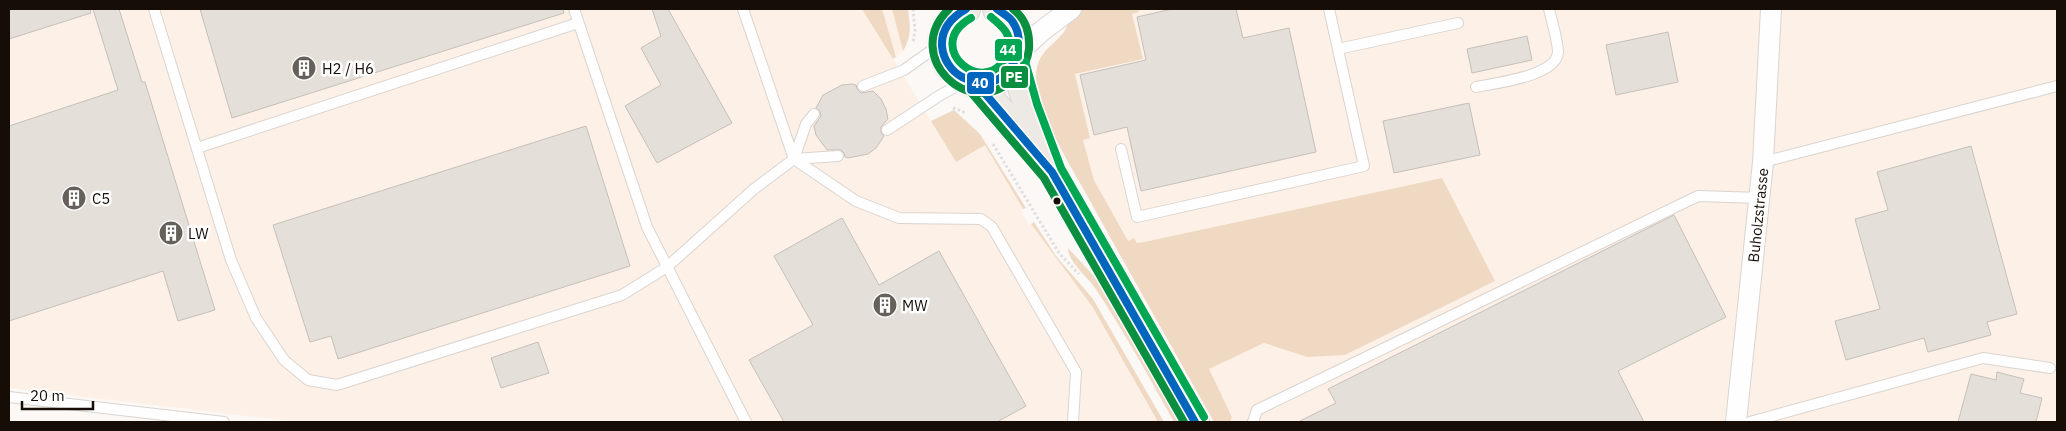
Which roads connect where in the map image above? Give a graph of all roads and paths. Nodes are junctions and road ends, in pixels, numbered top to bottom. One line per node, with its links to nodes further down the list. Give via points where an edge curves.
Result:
1 (154, 9): 27 (lane)
2 (574, 9): 12 (lane)
3 (742, 9): 30 (lane)
4 (912, 9): 15 (path, via 915,31)
5 (935, 9): 14 (main road)
6 (966, 9): 14 (main road, via 952,19)
7 (1071, 9): 17 (street, via 1043,30)
8 (1329, 9): 16 (lane)
9 (1549, 9): 21 (lane, via 1558,53 1554,62 1536,74)
10 (1771, 9): 31 (street, Buholzstrasse)
11 (1004, 10): 17 (main road, via 1017,29 1020,40)
12 (578, 23): 27 (lane); 34 (lane, via 646,227)
13 (1458, 23): 16 (lane)
14 (943, 39): 18 (main road, via 948,66); 19 (lane, via 904,70)
15 (912, 46)
16 (1338, 49): 28 (lane, via 1364,166 1137,217)
17 (1017, 58): 18 (main road, via 995,81); 32 (main road, via 1028,107)
18 (972, 82): 25 (lane, via 942,94); 32 (main road)
19 (864, 86)
20 (2057, 86): 31 (lane)
21 (1476, 87)
22 (949, 107): 24 (path)
23 (814, 114): 30 (lane, via 806,124)
24 (968, 116)
25 (887, 130)
26 (990, 141): 35 (path, via 1059,252)
27 (197, 148): 34 (lane, via 231,260 256,318 284,360 308,380 337,385 622,295)
28 (1121, 149)
29 (838, 156): 30 (lane)
30 (794, 159): 34 (lane, via 754,189); 40 (lane, via 856,201 899,218 981,219 992,227 1076,372)
31 (1763, 162): 33 (street, Buholzstrasse)
32 (1052, 172): 41 (main road)
33 (1760, 198): 42 (lane, via 1698,196 1257,410); 43 (street, Buholzstrasse)
34 (667, 267): 39 (lane)
35 (1081, 277)
36 (2050, 368): 44 (lane, via 1983,358)
37 (9, 397): 38 (lane)
38 (224, 422)
39 (746, 422)
40 (1073, 422)
41 (1195, 422)
42 (1253, 422)
43 (1736, 422)
44 (1750, 422)

